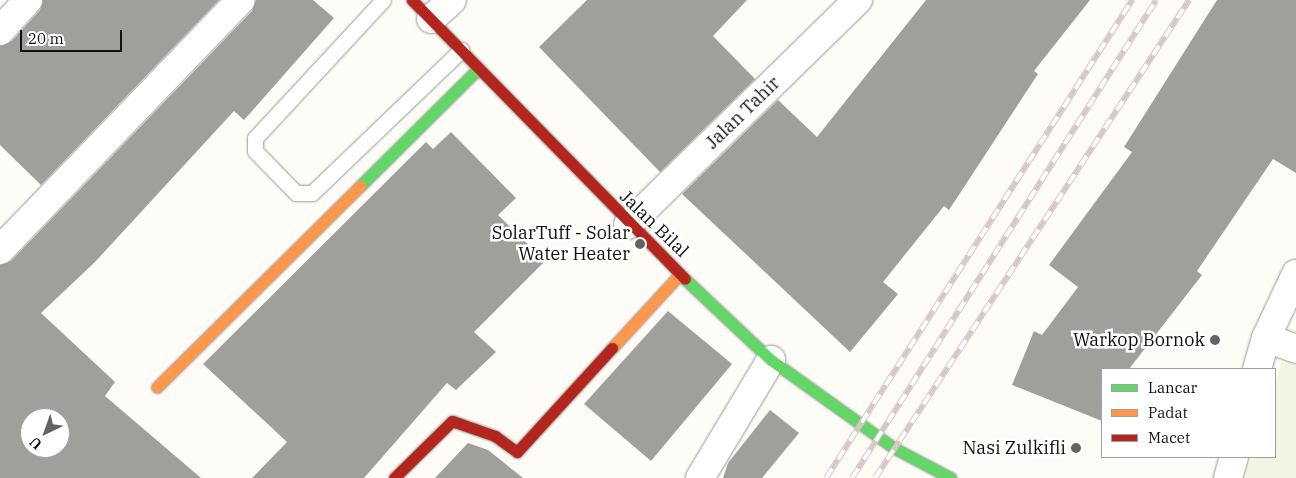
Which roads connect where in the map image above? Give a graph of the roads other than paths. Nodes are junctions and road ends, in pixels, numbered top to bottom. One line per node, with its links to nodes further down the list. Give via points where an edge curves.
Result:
1 (28, 0): 8 (street)
2 (241, 0): 12 (street)
3 (383, 0): 9 (lane, via 255,138 255,151 296,193 312,194)
4 (412, 0): 7 (street, Jalan Bilal)
5 (452, 0): 7 (street)
6 (858, 0): 11 (street, Jalan Tahir)
7 (431, 20): 9 (street, Jalan Bilal)
8 (0, 31)
9 (461, 50): 10 (street, Jalan Bilal)
10 (478, 69): 11 (street, Jalan Bilal); 19 (street)
11 (628, 225): 13 (street, Jalan Bilal)
12 (0, 250)
13 (680, 274): 17 (street, Jalan Bilal); 21 (street, via 517,452 495,436 452,421)
14 (1296, 274): 15 (street)
15 (1266, 338): 16 (street); 18 (street)
16 (1296, 349)
17 (771, 360): 22 (street); 23 (street, Jalan Bilal, via 894,448)
18 (1257, 368)
19 (158, 387)
20 (1234, 458): 24 (street)
21 (394, 478)
22 (700, 478)
23 (951, 478)
24 (1228, 478)

